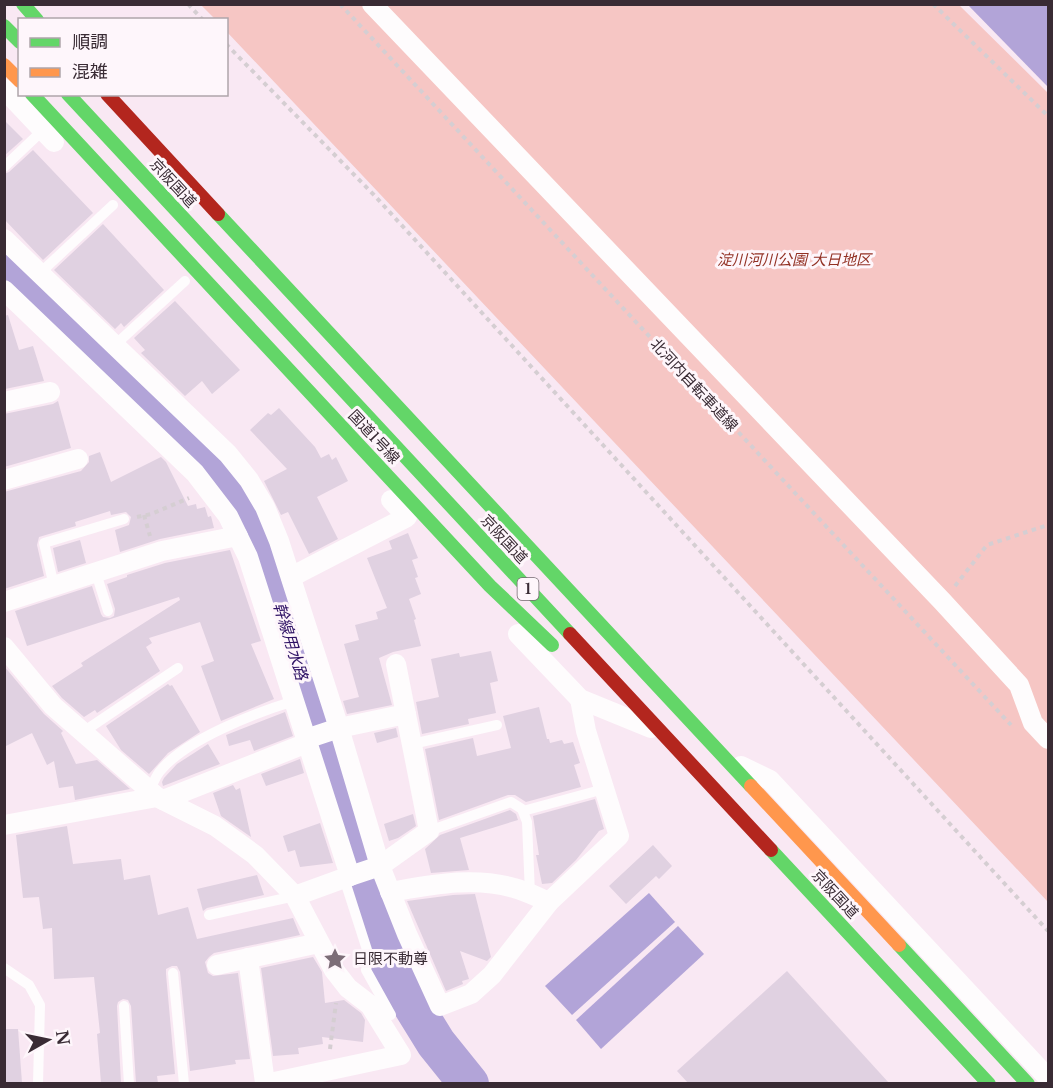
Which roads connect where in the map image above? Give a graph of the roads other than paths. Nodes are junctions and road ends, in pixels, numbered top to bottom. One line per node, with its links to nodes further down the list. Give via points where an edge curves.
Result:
1 (23, 4): 3 (highway)
2 (372, 4): 43 (street, 北河内自転車道線, via 942,601 1019,685 1033,723)
3 (35, 18)
4 (4, 26): 5 (highway)
5 (18, 40)
6 (4, 65): 7 (highway)
7 (18, 79)
8 (4, 89): 12 (street)
9 (34, 96): 33 (highway, 国道1号線 / 1, via 482,578)
10 (70, 96): 46 (highway, 京阪国道 / 1)
11 (109, 96): 72 (highway, 京阪国道 / 1)
12 (44, 130): 13 (lane); 14 (street)
13 (4, 167)
14 (114, 205): 16 (lane); 17 (street)
15 (4, 239): 16 (street)
16 (40, 273): 19 (street)
17 (185, 281): 19 (lane); 24 (street)
18 (4, 290): 26 (street, via 195,473 228,516)
19 (115, 345): 28 (street, via 228,454 249,480 265,507)
20 (51, 392): 21 (street)
21 (4, 402)
22 (78, 459): 23 (street)
23 (4, 480)
24 (407, 517): 28 (street); 37 (street)
25 (124, 519): 29 (lane, via 44,543)
26 (238, 536): 27 (street, via 162,551); 38 (street)
27 (96, 573): 29 (street); 31 (lane)
28 (291, 577): 41 (street)
29 (54, 586): 30 (street)
30 (4, 602)
31 (108, 611)
32 (4, 647): 42 (street, via 53,706)
33 (562, 655)
34 (396, 664): 39 (street)
35 (178, 668): 42 (lane)
36 (605, 693): 46 (highway, 1)
37 (580, 699): 47 (street); 66 (street, via 770,780)
38 (294, 701): 44 (street); 48 (lane, via 250,715 180,752 159,771)
39 (406, 714): 41 (street); 45 (street)
40 (497, 725): 45 (lane)
41 (336, 729): 44 (street); 52 (street)
42 (83, 732): 48 (street)
43 (1048, 739)
44 (307, 740): 48 (street); 53 (street)
45 (412, 744): 51 (street)
46 (710, 783): 71 (highway, 京阪国道 / 1)
47 (604, 789): 49 (lane); 57 (street, via 619,836)
48 (156, 796): 50 (street); 56 (street, via 214,826 255,855)
49 (523, 811): 51 (lane, via 511,802); 55 (lane, via 527,822)
50 (4, 825)
51 (429, 831): 52 (street)
52 (377, 867): 53 (street); 54 (street)
53 (349, 876): 56 (street); 65 (lane, via 369,956 366,970)
54 (390, 892): 55 (street, via 475,882); 57 (street, via 440,1006 471,994 492,975)
55 (530, 894): 57 (street)
56 (295, 896): 58 (lane); 59 (street)
57 (549, 902)
58 (209, 915)
59 (319, 943): 60 (street); 70 (street, via 348,988 370,1005 401,1055)
60 (248, 958): 61 (street); 70 (street)
61 (217, 965)
62 (4, 968): 67 (lane, via 29,985 40,1005)
63 (173, 973): 69 (lane)
64 (124, 1006): 68 (lane)
65 (391, 1015)
66 (1048, 1078)
67 (38, 1083)
68 (129, 1083)
69 (184, 1083)
70 (265, 1083)
71 (989, 1083)
72 (1028, 1083)

